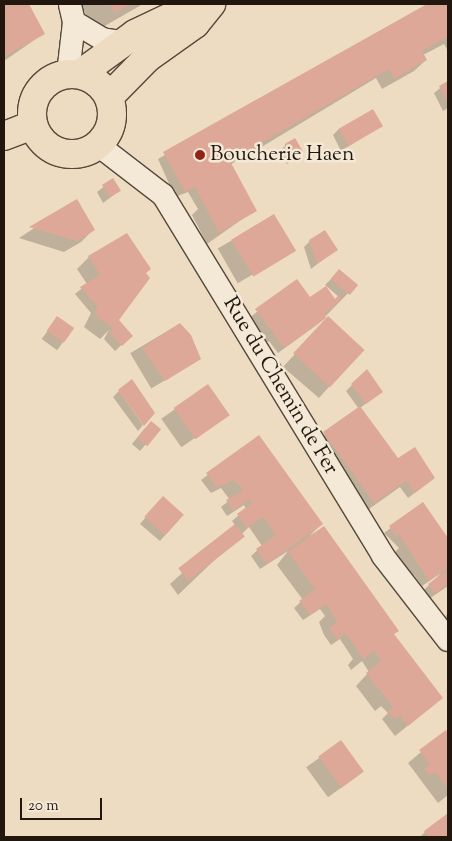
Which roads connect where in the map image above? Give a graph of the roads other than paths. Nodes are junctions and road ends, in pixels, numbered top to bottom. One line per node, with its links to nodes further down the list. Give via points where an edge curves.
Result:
1 (198, 4): 4 (main road)
2 (211, 4): 6 (main road, via 195,24 147,58)
3 (72, 13): 4 (street, via 102,39); 5 (street)
4 (122, 42): 5 (main road)
5 (74, 74): 6 (main road, via 101,86); 7 (main road, via 46,83 38,92)
6 (109, 97): 9 (main road, via 112,123)
7 (33, 125): 8 (main road); 9 (main road, via 48,147 60,153 80,153)
8 (4, 136)
9 (98, 145): 10 (street, Rue du Chemin de Fer, via 163,194 383,556)
10 (448, 640)

